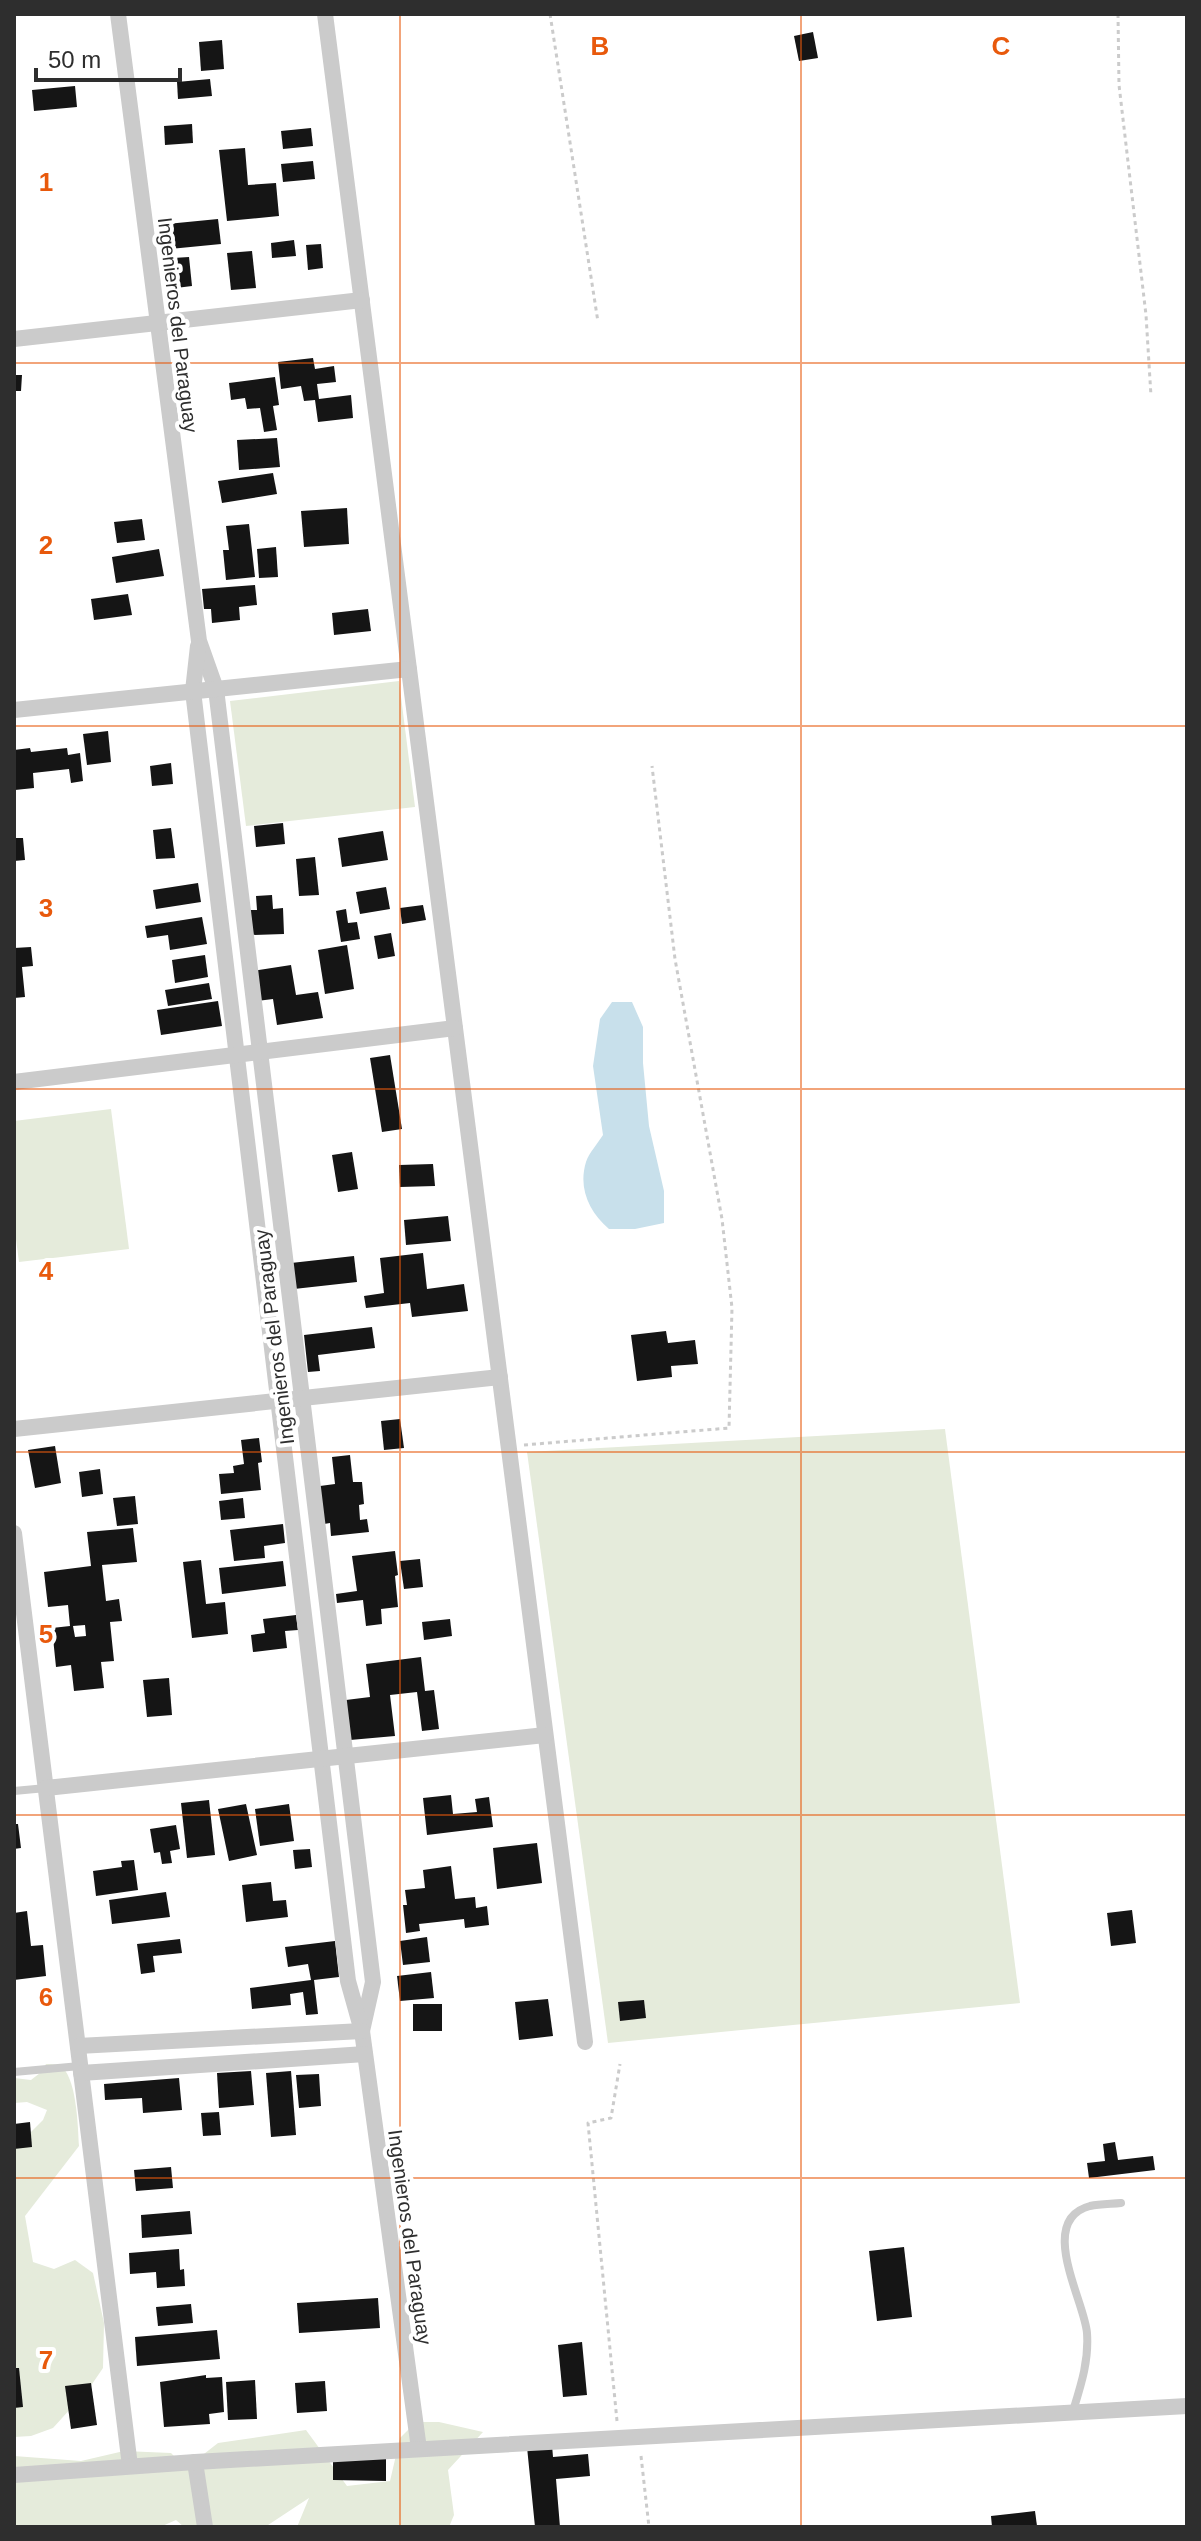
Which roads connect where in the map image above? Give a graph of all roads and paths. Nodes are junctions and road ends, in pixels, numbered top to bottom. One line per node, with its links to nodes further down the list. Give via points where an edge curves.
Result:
1 (118, 14): 7 (street, Ingenieros del Paraguay)
2 (325, 14): 5 (street)
3 (550, 14): 6 (path)
4 (1118, 14): 9 (path, via 1119,85)
5 (362, 300): 7 (street); 11 (street)
6 (598, 322)
7 (158, 323): 8 (street); 10 (street, Ingenieros del Paraguay)
8 (14, 339)
9 (1151, 396)
10 (199, 641): 12 (street, Ingenieros del Paraguay); 13 (street, Ingenieros del Paraguay)
11 (409, 669): 12 (street); 16 (street)
12 (216, 689): 13 (street); 17 (street, Ingenieros del Paraguay)
13 (193, 691): 14 (street); 18 (street, Ingenieros del Paraguay)
14 (14, 710)
15 (652, 766): 24 (path, via 675,959 732,1308 729,1428)
16 (455, 1028): 17 (street); 20 (street)
17 (260, 1052): 18 (street); 21 (street, Ingenieros del Paraguay)
18 (237, 1055): 19 (street); 22 (street, Ingenieros del Paraguay)
19 (14, 1082)
20 (500, 1377): 21 (street); 24 (street)
21 (302, 1398): 22 (street); 27 (street, Ingenieros del Paraguay)
22 (278, 1401): 23 (street); 28 (street, Ingenieros del Paraguay)
23 (14, 1429)
24 (508, 1446): 26 (street)
25 (14, 1533): 29 (street)
26 (545, 1735): 27 (street); 32 (street)
27 (345, 1756): 28 (street); 31 (street, Ingenieros del Paraguay, via 373,1982)
28 (321, 1759): 29 (street); 31 (street, Ingenieros del Paraguay, via 348,1981)
29 (46, 1788): 30 (lane); 33 (street)
30 (14, 1791)
31 (362, 2031): 33 (street); 34 (street, Ingenieros del Paraguay)
32 (585, 2042)
33 (78, 2046): 36 (street)
34 (365, 2054): 36 (street); 43 (street, Ingenieros del Paraguay)
35 (620, 2064): 42 (path, via 611,2118 588,2123)
36 (80, 2070): 37 (lane); 45 (street)
37 (14, 2072)
38 (1121, 2203): 40 (lane, via 1090,2206 1078,2211 1068,2225 1067,2267 1087,2333 1086,2367)
39 (1187, 2406): 40 (street)
40 (1073, 2411): 41 (street)
41 (638, 2436): 42 (street); 48 (path)
42 (619, 2437): 43 (street)
43 (419, 2449): 44 (street)
44 (195, 2462): 45 (street); 47 (street)
45 (130, 2466): 46 (street)
46 (14, 2475)
47 (205, 2527)
48 (649, 2527)

